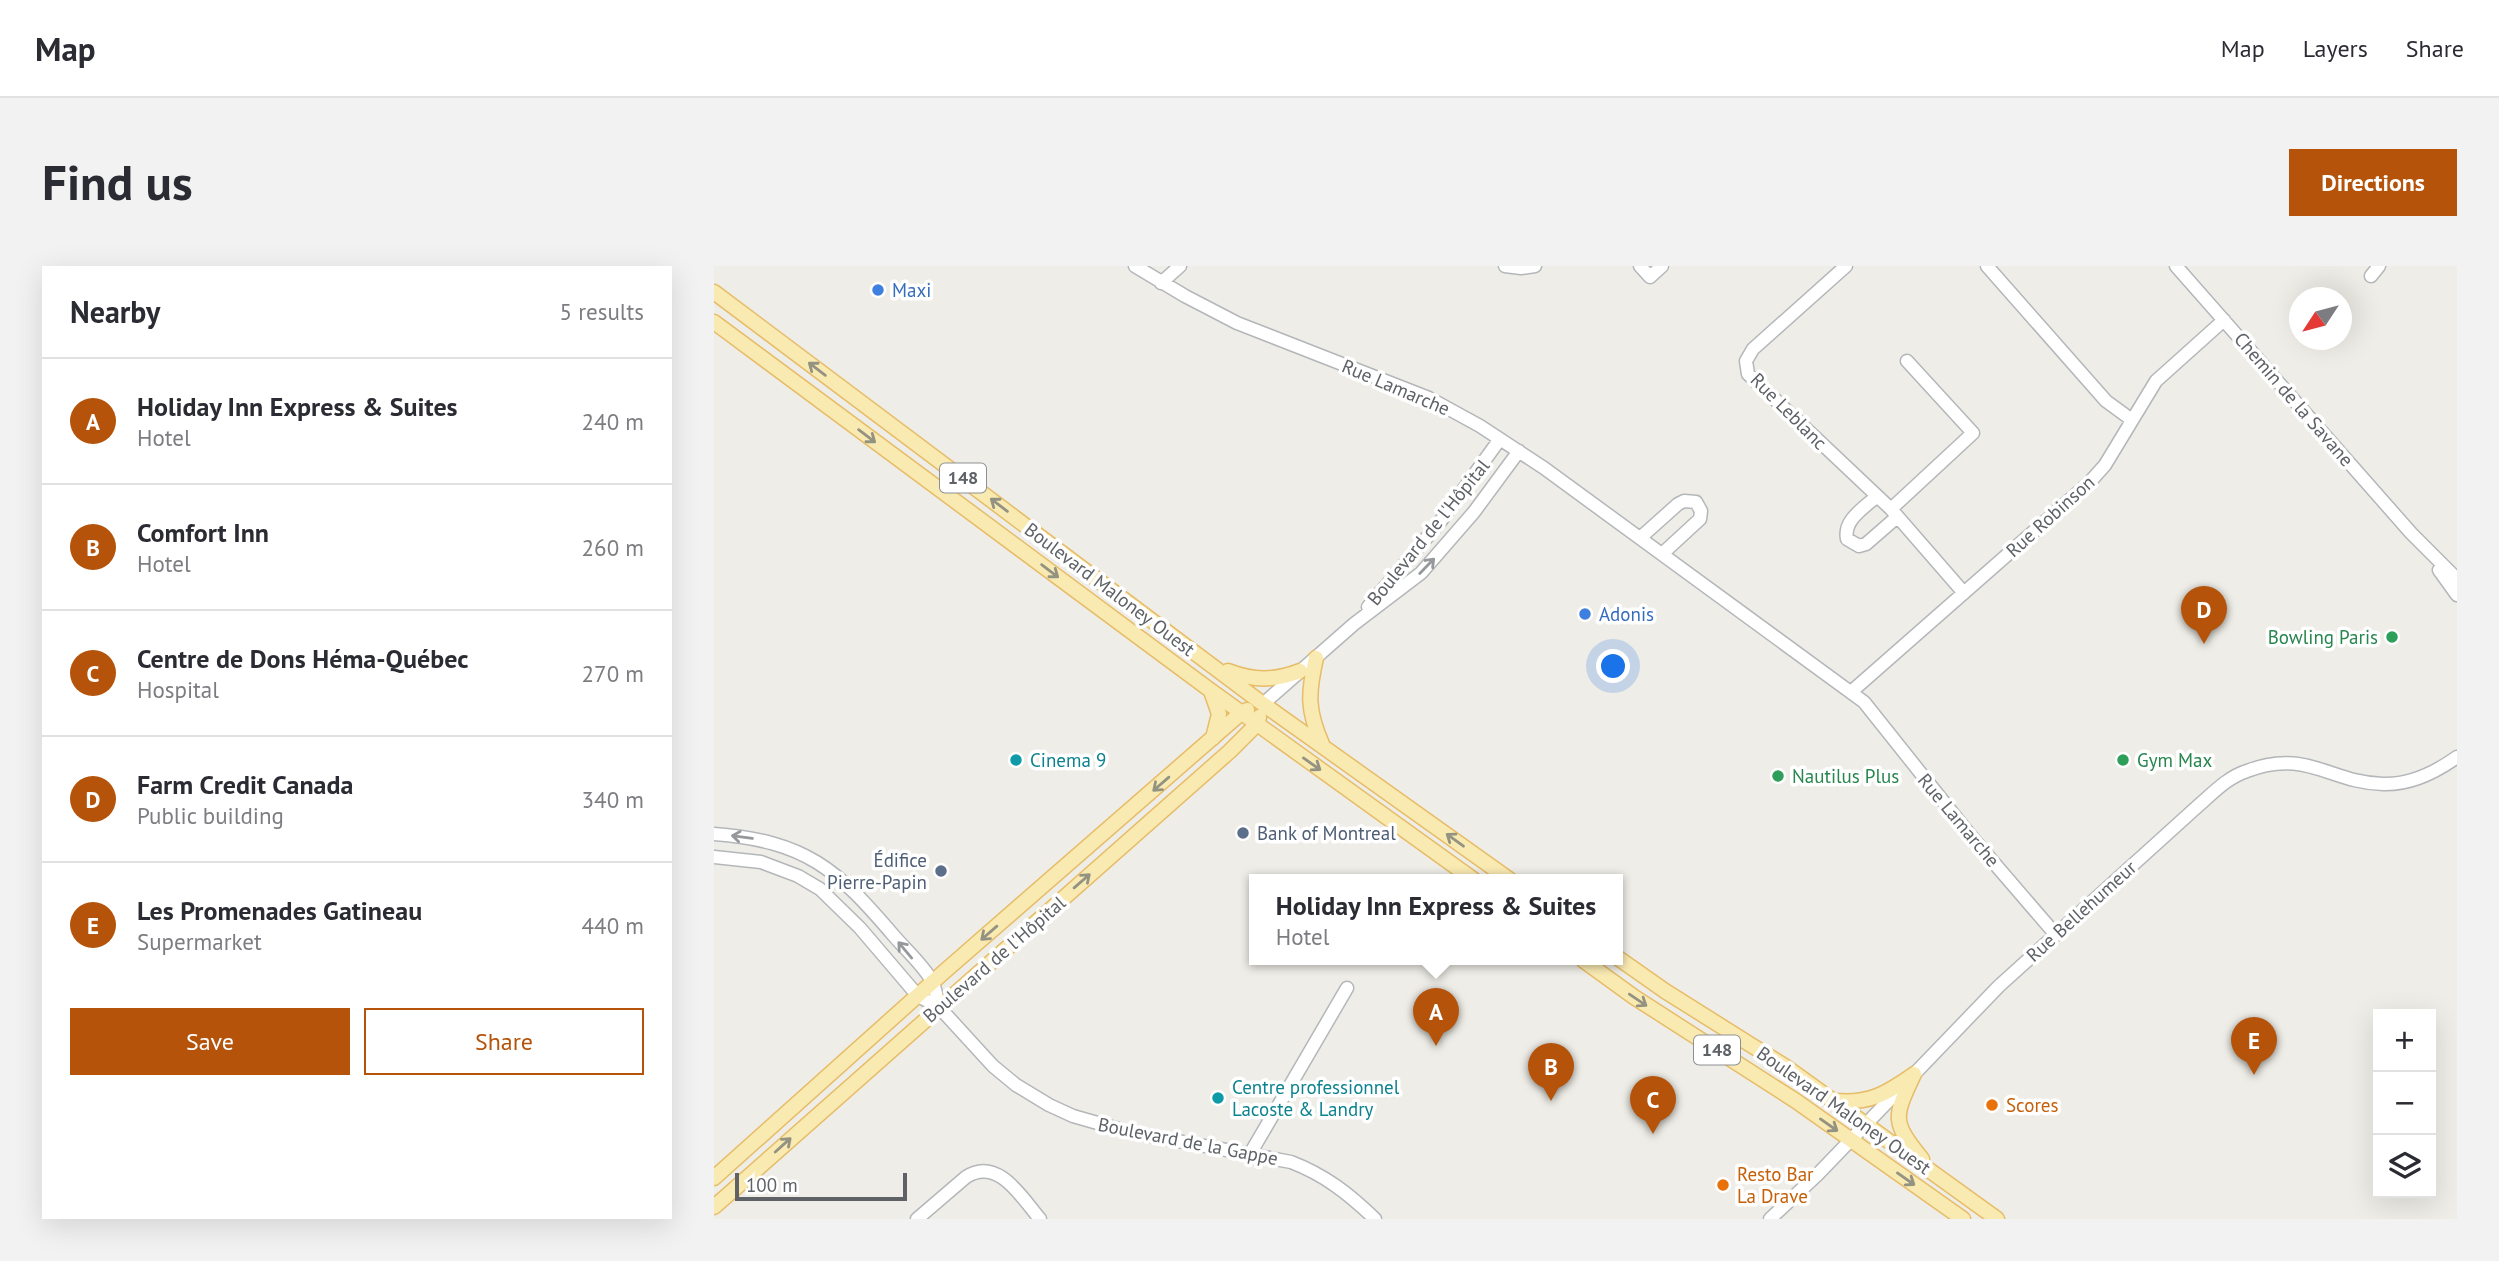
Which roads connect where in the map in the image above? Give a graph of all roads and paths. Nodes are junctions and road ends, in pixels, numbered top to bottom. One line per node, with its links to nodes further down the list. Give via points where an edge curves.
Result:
1 (1135, 266): 10 (street, Rue Lamarche)
2 (1180, 266): 10 (street)
3 (1504, 266): 4 (street)
4 (1535, 266)
5 (1640, 266): 6 (street, via 1650,277)
6 (1662, 266)
7 (1846, 266): 18 (street, Rue Leblanc, via 1753,349 1746,367 1752,379)
8 (1987, 266): 15 (street, via 2106,401)
9 (2176, 266): 12 (street, Chemin de la Savane)
10 (1161, 283): 16 (street, Rue Lamarche, via 1237,323 1417,393)
11 (714, 292): 28 (main road, Boulevard Maloney Ouest / 148, one-way to 11)
12 (2224, 320): 15 (street, Rue Robinson, via 2163,374); 20 (street, Chemin de la Savane)
13 (714, 322): 30 (main road, Boulevard Maloney Ouest / 148, one-way to 30)
14 (1907, 361): 19 (street, via 1973,433)
15 (2132, 419): 24 (street, Rue Robinson, via 2097,474)
16 (1500, 439): 17 (street, Rue Lamarche); 26 (street, Boulevard de l'Hôpital, via 1440,522)
17 (1519, 451): 21 (street, Rue Lamarche); 26 (street, Boulevard de l'Hôpital, one-way to 17, via 1422,572)
18 (1877, 496): 19 (street, Rue Leblanc); 19 (street, via 1847,524 1847,539 1859,546 1866,544)
19 (1894, 513): 24 (street, Rue Leblanc)
20 (2411, 533): 23 (street, Chemin de la Savane); 25 (street, Chemin de la Savane)
21 (1640, 538): 22 (street, Rue Lamarche); 22 (street, via 1678,504 1696,502 1700,519)
22 (1662, 554): 31 (street, Rue Lamarche)
23 (2457, 579)
24 (1964, 593): 31 (street, Rue Robinson)
25 (2457, 595)
26 (1354, 624): 27 (street, Boulevard de l'Hôpital)
27 (1316, 658): 29 (street, Boulevard de l'Hôpital); 36 (main road, via 1309,706)
28 (1211, 664): 29 (main road, via 1257,679); 32 (main road, Boulevard Maloney Ouest / 148)
29 (1300, 671): 32 (street, Boulevard de l'Hôpital)
30 (1210, 690): 33 (main road, Boulevard Maloney Ouest / 148); 35 (main road, via 1219,714)
31 (1851, 692): 44 (street, Rue Lamarche)
32 (1263, 704): 33 (main road, Boulevard de l'Hôpital); 34 (main road); 36 (main road, Boulevard Maloney Ouest / 148)
33 (1241, 713): 34 (main road, Boulevard Maloney Ouest / 148); 35 (main road, Boulevard de l'Hôpital)
34 (1257, 724): 42 (main road, Boulevard Maloney Ouest / 148, one-way to 42); 50 (main road, Boulevard de l'Hôpital, one-way to 34)
35 (1213, 739): 47 (main road, Boulevard de l'Hôpital, one-way to 47)
36 (1323, 746): 43 (main road, Boulevard Maloney Ouest / 148, one-way to 36)
37 (2457, 757): 44 (street, Rue Bellehumeur, via 2430,774 2399,783 2365,782 2302,764 2246,771 2207,798)
38 (714, 834): 39 (street, Boulevard de la Gappe, one-way to 38)
39 (770, 842): 41 (street); 47 (street, Boulevard de la Gappe, one-way to 39, via 845,881 812,858)
40 (714, 857): 41 (street, Boulevard de la Gappe)
41 (761, 862): 49 (street, Boulevard de la Gappe, via 820,889)
42 (1466, 874)
43 (1502, 874)
44 (2056, 935): 51 (street, Rue Bellehumeur, via 1973,1011)
45 (1623, 962): 52 (main road, Boulevard Maloney Ouest / 148)
46 (1590, 965): 54 (main road, Boulevard Maloney Ouest / 148, one-way to 54)
47 (932, 982): 49 (main road, Boulevard de l'Hôpital); 50 (street, Boulevard de la Gappe)
48 (1347, 988): 55 (street)
49 (918, 996): 50 (street, Boulevard de la Gappe); 57 (main road, Boulevard de l'Hôpital)
50 (939, 1007): 55 (street, Boulevard de la Gappe, via 993,1066 1061,1111 1129,1132); 58 (main road, Boulevard de l'Hôpital, one-way to 50)
51 (1914, 1074): 52 (main road, via 1870,1100); 53 (street, Rue Bellehumeur); 56 (main road, via 1899,1107 1898,1124)
52 (1833, 1101): 53 (main road, Boulevard Maloney Ouest / 148)
53 (1866, 1125): 54 (street, Rue Bellehumeur); 56 (main road, Boulevard Maloney Ouest / 148)
54 (1850, 1140): 62 (street, Rue Bellehumeur); 63 (main road, Boulevard Maloney Ouest / 148, one-way to 63)
55 (1250, 1154): 61 (street, Boulevard de la Gappe, via 1313,1171 1340,1187)
56 (1934, 1174): 64 (main road, Boulevard Maloney Ouest / 148)
57 (714, 1178)
58 (714, 1207)
59 (917, 1219): 60 (street, via 980,1170 1003,1177)
60 (1040, 1219)
61 (1375, 1219)
62 (1770, 1219)
63 (1963, 1219)
64 (1997, 1219)

